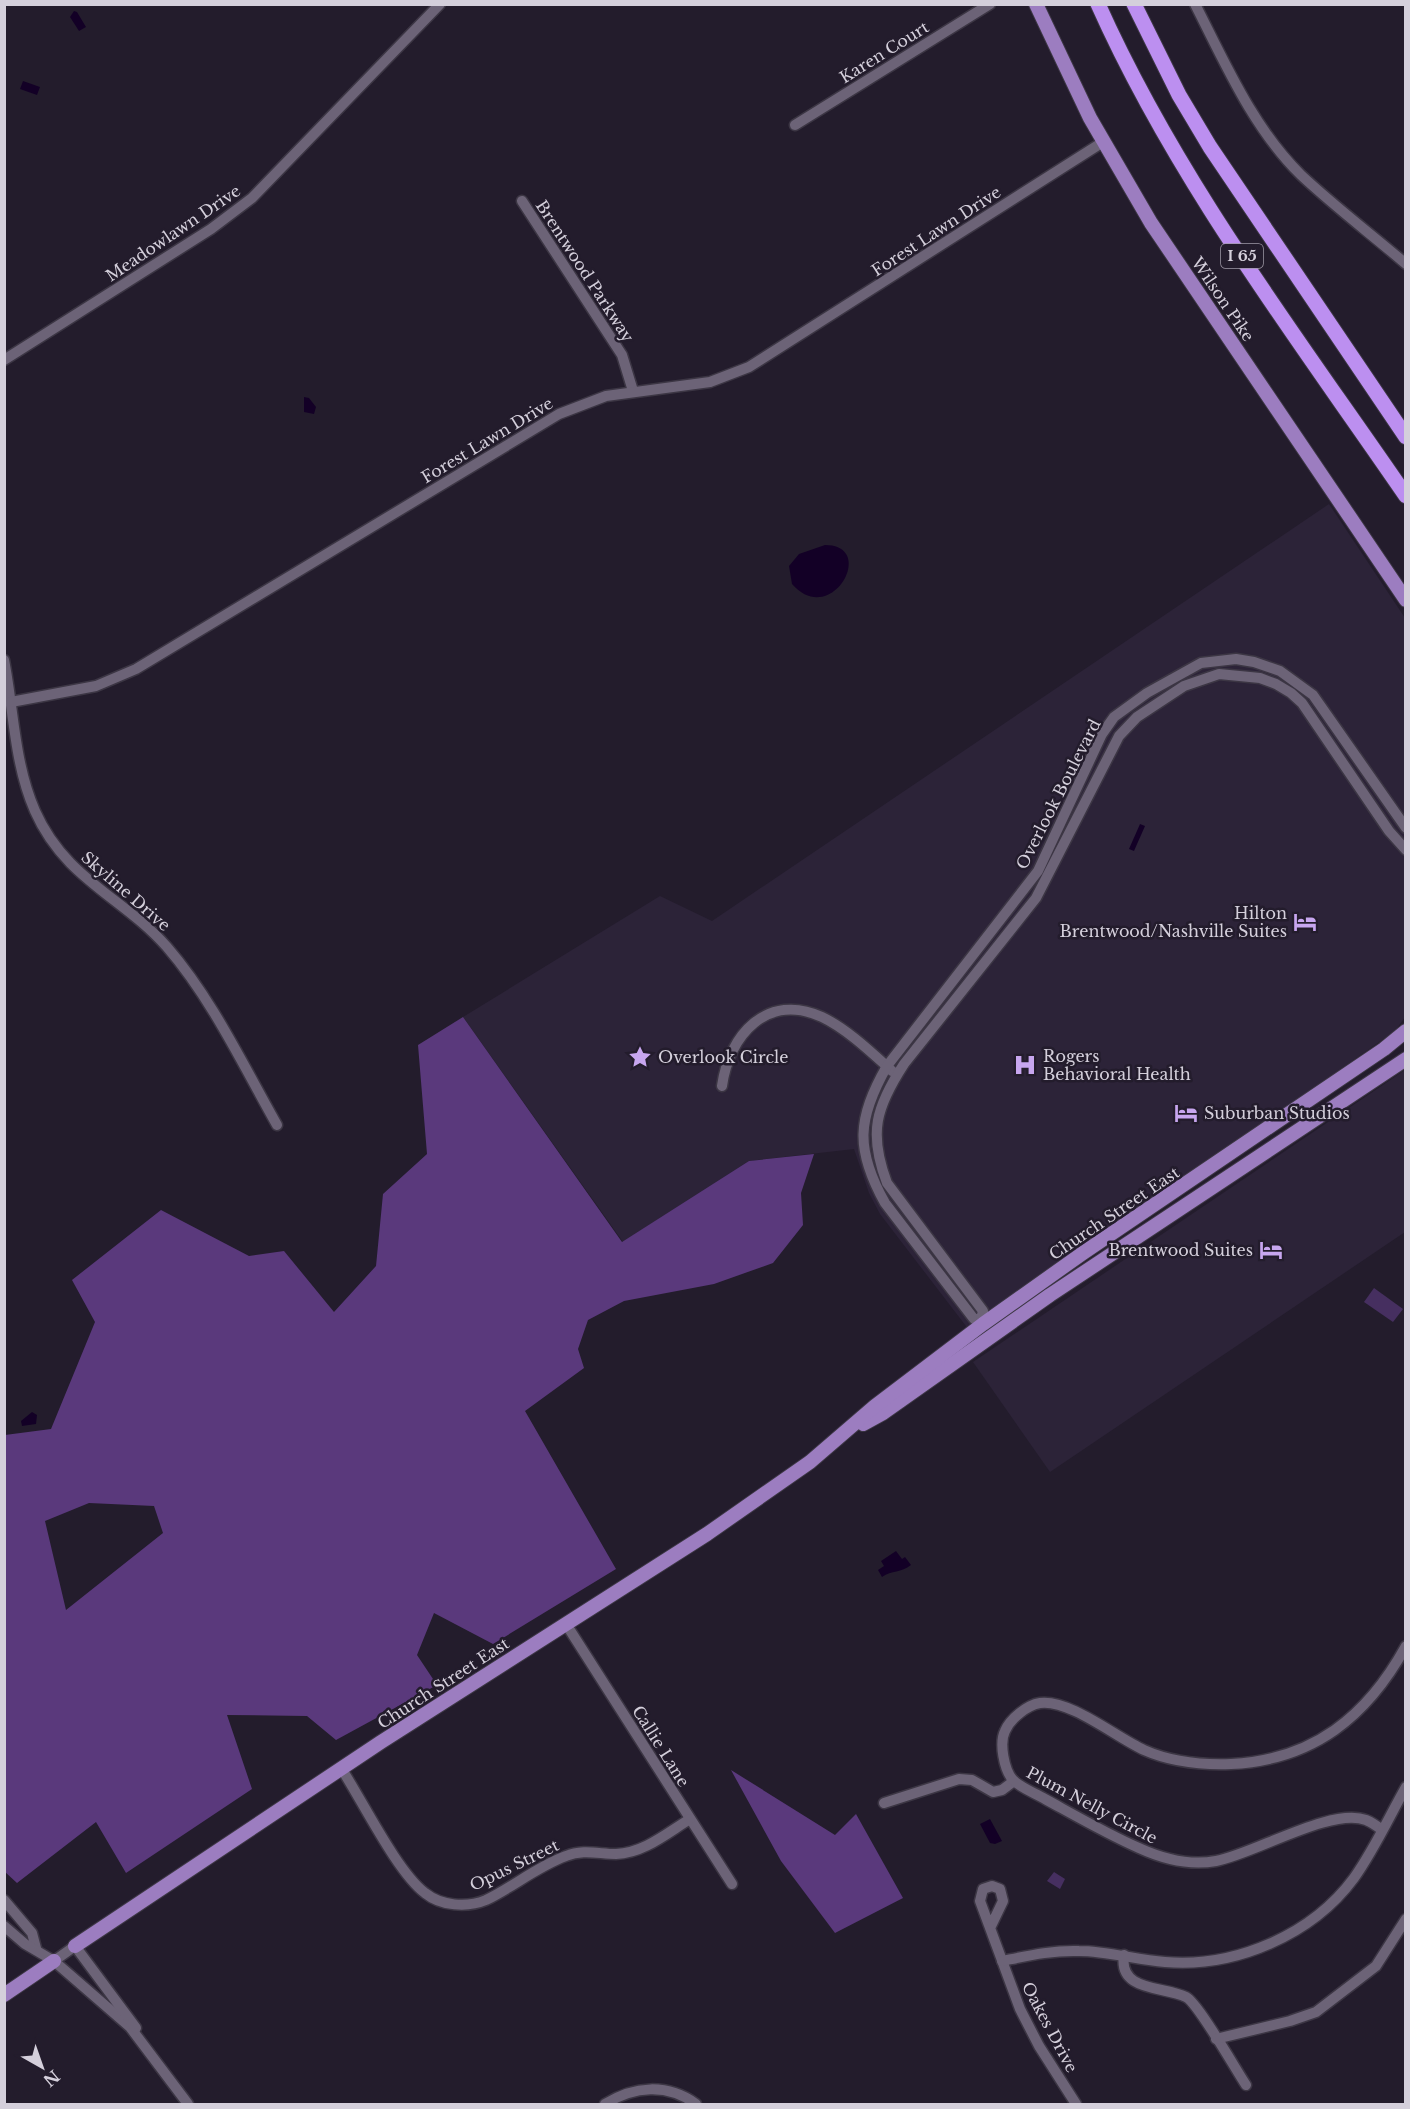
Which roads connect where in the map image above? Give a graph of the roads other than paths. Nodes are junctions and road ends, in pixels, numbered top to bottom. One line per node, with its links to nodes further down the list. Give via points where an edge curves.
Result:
1 (440, 4): 11 (street, Meadowlawn Drive, via 252,198 191,242)
2 (990, 4): 7 (street, Karen Court)
3 (1036, 4): 8 (main road, Wilson Pike)
4 (1098, 4): 14 (highway, I 65, via 1142,94 1187,172)
5 (1134, 4): 13 (highway, I 65, via 1210,147)
6 (1195, 4): 10 (street, via 1240,92 1278,149 1300,174)
7 (795, 125)
8 (1103, 142): 12 (street, Forest Lawn Drive, via 762,360 710,382); 15 (main road, Wilson Pike, via 1162,238)
9 (522, 201): 12 (street, Brentwood Parkway, via 621,355)
10 (1406, 264)
11 (4, 360)
12 (633, 391): 17 (street, Forest Lawn Drive, via 597,399 545,422 129,673 96,686)
13 (1406, 437)
14 (1406, 496)
15 (1406, 600)
16 (4, 660): 17 (street, Skyline Drive)
17 (11, 702): 25 (street, Skyline Drive, via 21,769 47,834 84,878 139,921 181,964)
18 (1406, 828): 22 (street, Overlook Boulevard, via 1313,695 1300,684 1280,671 1254,662 1236,659 1201,663 1114,717 1102,734 1038,871)
19 (1406, 850): 23 (street, Overlook Boulevard, via 1291,693 1276,684 1238,674 1219,674 1184,686 1137,717 1119,736 1036,898)
20 (1406, 1030): 26 (main road, Church Street East, via 1384,1049)
21 (1406, 1059): 27 (main road, Church Street East, via 1050,1295 883,1413)
22 (887, 1066): 23 (street); 24 (street, via 824,1018 801,1011 780,1011 753,1023 741,1034 725,1065); 26 (street, Overlook Boulevard, via 870,1095 863,1121 865,1157 874,1183 893,1214 974,1319)
23 (897, 1075): 26 (street, Overlook Boulevard, via 877,1116 879,1161 899,1201 983,1311)
24 (722, 1086)
25 (277, 1125)
26 (982, 1321): 27 (main road, Church Street East)
27 (848, 1432): 28 (main road, Church Street East, via 707,1534)
28 (566, 1624): 30 (main road, Church Street East); 34 (street, Callie Lane)
29 (1406, 1646): 31 (street, Plum Nelly Circle, via 1384,1681 1346,1722 1310,1746 1256,1762 1197,1763 1164,1757 1063,1707 1034,1705 1010,1723 1003,1736 1005,1760)
30 (340, 1768): 34 (street, Opus Street, via 407,1874 425,1894 442,1903 465,1905 485,1900 568,1855 637,1850); 41 (main road, Church Street East)
31 (1014, 1780): 33 (street, via 993,1792 972,1780 959,1779); 35 (street, Plum Nelly Circle, via 1112,1836 1172,1860 1220,1860 1309,1827 1343,1819 1367,1820)
32 (1406, 1787): 35 (street)
33 (885, 1803)
34 (690, 1819): 36 (street, Callie Lane)
35 (1382, 1830): 43 (street, via 1361,1867 1333,1902 1310,1921 1275,1940 1239,1955 1202,1962 1166,1962)
36 (732, 1884)
37 (4, 1900): 42 (street, via 32,1933)
38 (1406, 1919): 47 (street, via 1376,1966 1316,2012)
39 (4, 1926): 42 (street)
40 (991, 1926): 44 (street, Oakes Drive)
41 (75, 1946): 45 (street, Church Street East); 48 (street, via 121,2005)
42 (36, 1948): 45 (street)
43 (1124, 1955): 44 (street, via 1068,1951); 47 (street, via 1124,1968 1131,1980 1188,1998)
44 (1002, 1960): 53 (street, Oakes Drive, via 1033,2034)
45 (54, 1961): 46 (main road); 48 (street, via 118,2016)
46 (4, 1995)
47 (1216, 2039): 49 (street)
48 (146, 2046): 50 (street)
49 (1246, 2085)
50 (188, 2104)
51 (604, 2104): 52 (street, via 623,2094 647,2089 670,2091)
52 (696, 2104)
53 (1076, 2104)

